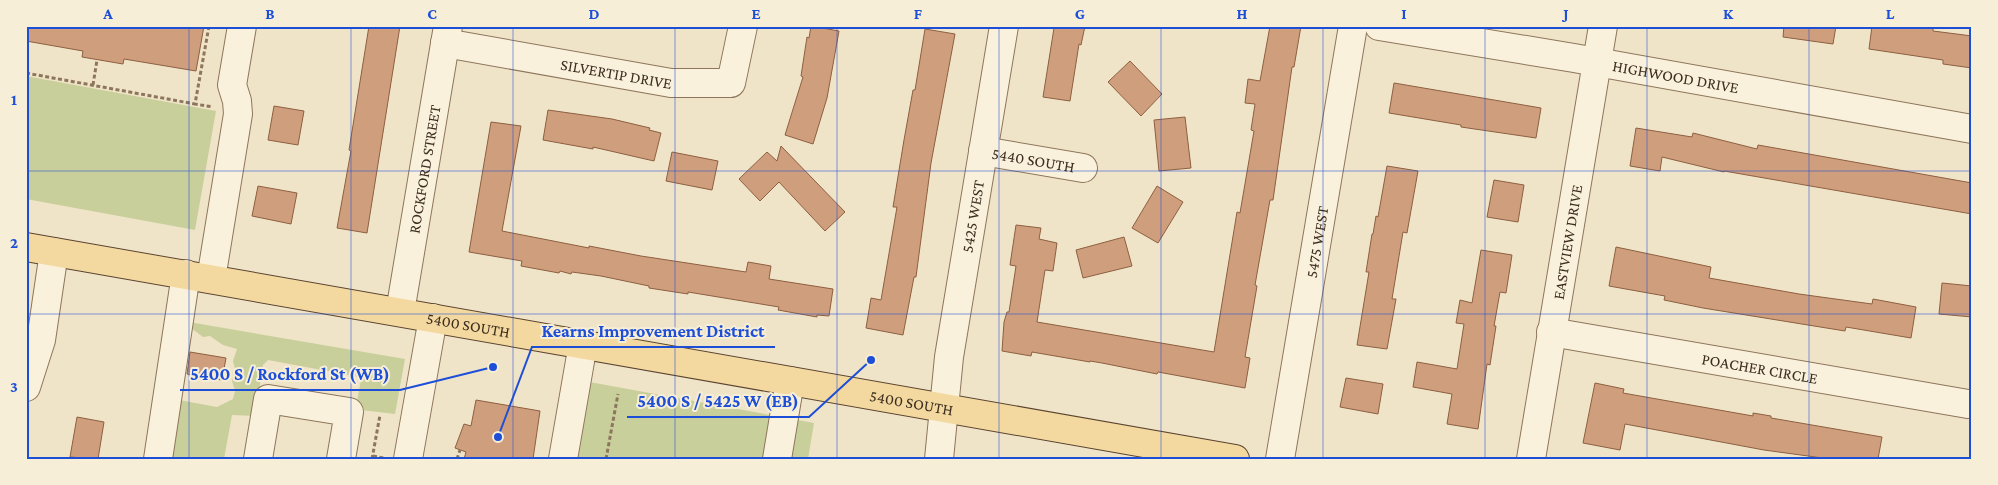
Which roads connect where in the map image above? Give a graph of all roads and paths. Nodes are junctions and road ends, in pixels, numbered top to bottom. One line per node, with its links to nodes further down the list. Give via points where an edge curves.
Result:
1 (209, 26): 13 (path)
2 (242, 26): 20 (street, via 232,85 238,114)
3 (743, 26): 8 (street, SILVERTIP DRIVE, via 730,83 671,83)
4 (1004, 26): 16 (street, 5425 WEST)
5 (1353, 26): 44 (street, 5475 WEST)
6 (1379, 26): 10 (street, HIGHWOOD DRIVE)
7 (1603, 26): 10 (street, EASTVIEW DRIVE)
8 (446, 35): 21 (street, ROCKFORD STREET)
9 (97, 60): 12 (path)
10 (1597, 63): 15 (street, HIGHWOOD DRIVE); 23 (street, EASTVIEW DRIVE)
11 (26, 73): 12 (path)
12 (93, 85): 13 (path)
13 (195, 104): 14 (path)
14 (218, 111)
15 (1972, 129)
16 (983, 151): 17 (street, 5440 SOUTH); 29 (street, 5425 WEST, via 948,357)
17 (1083, 168)
18 (26, 247): 19 (main road, 5400 SOUTH)
19 (54, 252): 20 (main road, 5400 SOUTH); 26 (street, via 41,340)
20 (199, 277): 21 (main road, 5400 SOUTH); 34 (street)
21 (400, 312): 22 (main road, 5400 SOUTH)
22 (433, 318): 24 (main road, 5400 SOUTH); 37 (street)
23 (1552, 332): 28 (street, POACHER CIRCLE); 45 (street, EASTVIEW DRIVE)
24 (583, 344): 25 (main road, 5400 SOUTH); 39 (street)
25 (790, 381): 29 (main road, 5400 SOUTH); 41 (street)
26 (26, 387)
27 (618, 394): 40 (path)
28 (1968, 404)
29 (944, 408): 42 (street, 5425 WEST); 43 (main road, 5400 SOUTH)
30 (380, 415): 32 (path)
31 (460, 450): 38 (path)
32 (372, 457): 33 (path)
33 (385, 458)
34 (158, 459)
35 (258, 459): 36 (street, via 268,398 349,412)
36 (341, 459)
37 (408, 459)
38 (457, 459)
39 (563, 459)
40 (606, 459)
41 (777, 459)
42 (940, 459)
43 (1235, 459)
44 (1280, 459)
45 (1530, 459)

